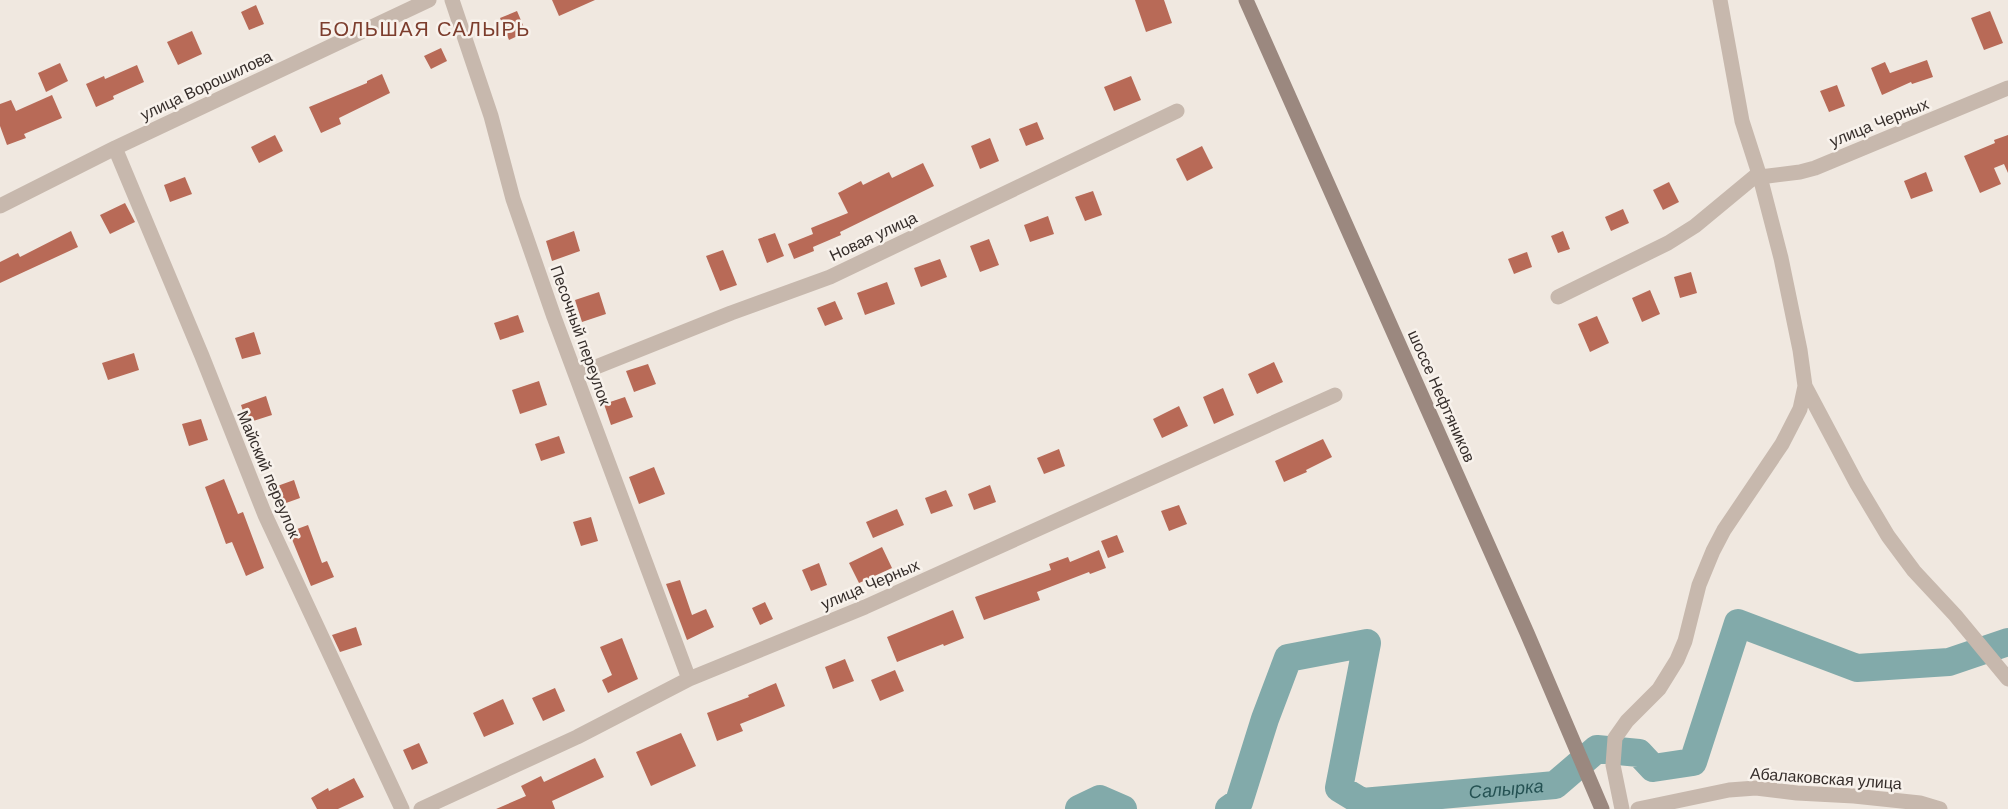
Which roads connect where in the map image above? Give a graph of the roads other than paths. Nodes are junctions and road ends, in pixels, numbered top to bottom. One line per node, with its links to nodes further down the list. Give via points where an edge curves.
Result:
1 (429, 0): 7 (street, улица Ворошилова)
2 (452, 0): 11 (street, Песочный переулок, via 491,116 513,199)
3 (1246, 0): 18 (main road, шоссе Нефтяников)
4 (1720, 0): 8 (street, via 1742,121)
5 (2008, 88): 8 (street, улица Черных, via 1815,168)
6 (1177, 111): 11 (street, Новая улица, via 830,276)
7 (115, 148): 9 (street, улица Ворошилова); 16 (street, Майский переулок, via 265,515)
8 (1759, 175): 10 (street, via 1668,243); 12 (street, via 1781,258)
9 (0, 206)
10 (1558, 297)
11 (576, 375): 14 (street, Песочный переулок)
12 (1804, 386): 15 (street, via 1888,536); 19 (street, via 1800,409 1782,444 1713,551 1677,660 1659,689 1615,738 1613,765)
13 (1335, 395): 14 (street, улица Черных, via 865,607)
14 (689, 679): 17 (street, улица Черных, via 577,737)
15 (2008, 679)
16 (402, 809)
17 (421, 809)
18 (1602, 809)
19 (1622, 809)
20 (1638, 809): 21 (street, Абалаковская улица, via 1756,788 1920,803)
21 (1941, 809)

